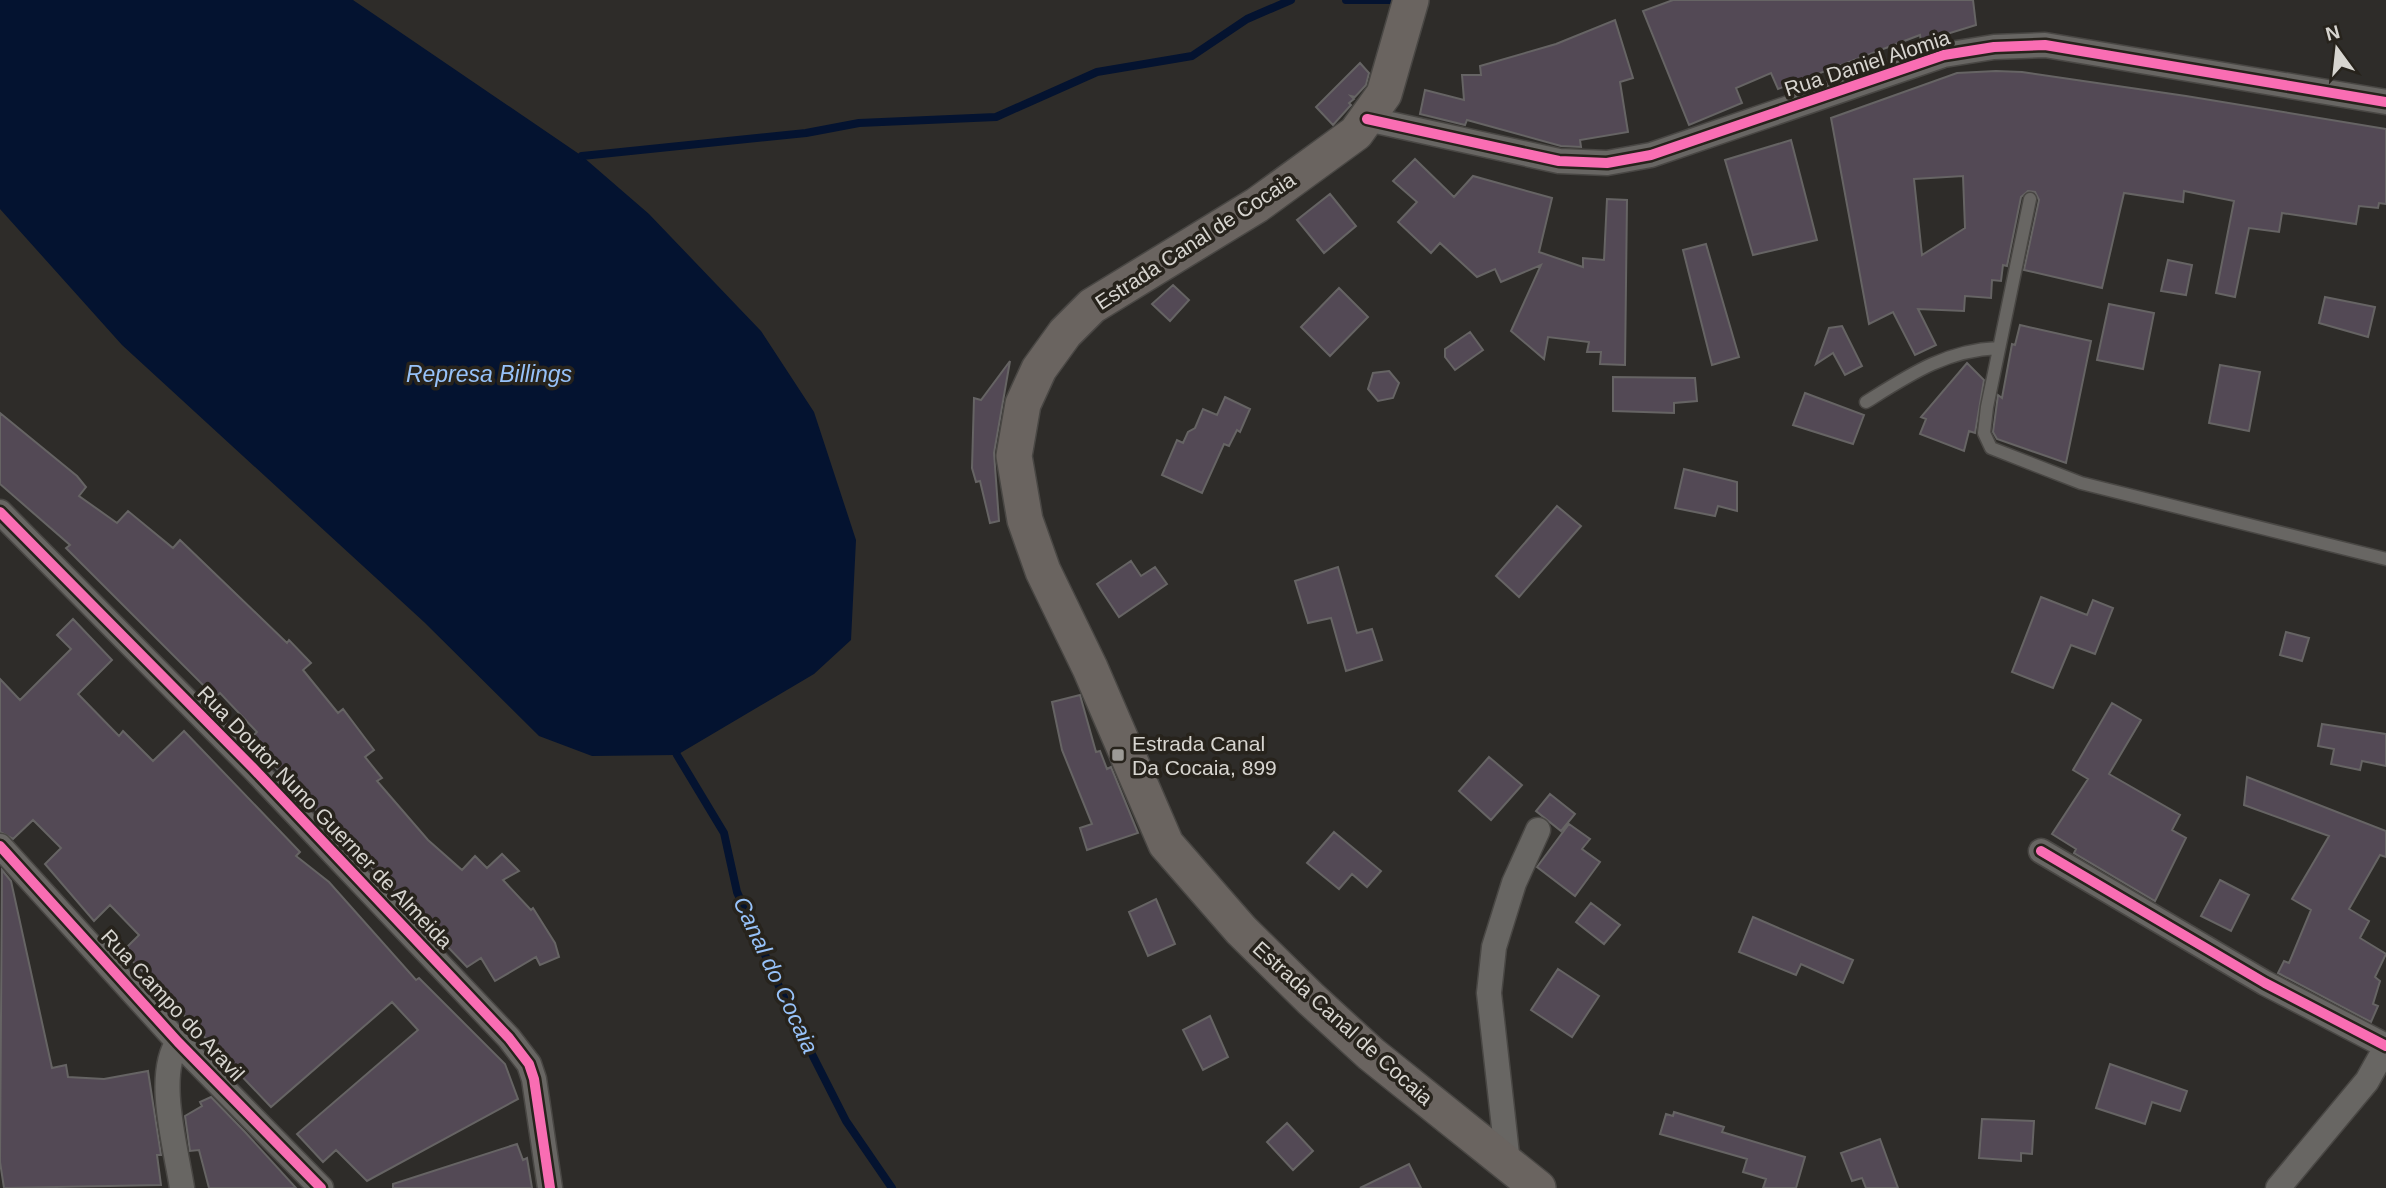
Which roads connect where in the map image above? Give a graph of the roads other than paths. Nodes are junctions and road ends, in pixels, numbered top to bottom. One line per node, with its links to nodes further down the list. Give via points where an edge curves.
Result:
1 (1411, 0): 3 (main road, Estrada Canal de Cocaia, via 1384,94)
2 (2386, 102): 3 (street, Rua Daniel Alomia, via 2045,46 1993,47 1944,55 1651,155 1607,163 1559,161)
3 (1367, 119): 14 (main road, Estrada Canal de Cocaia, via 1356,133 1257,205 1092,306 1039,369 1023,404 1014,456 1025,520 1043,571 1166,844 1224,911 1319,1006)
4 (2030, 199): 5 (lane)
5 (1998, 348): 6 (lane, via 1958,352); 8 (lane, via 1983,433 1991,449 2081,484)
6 (1866, 402)
7 (0, 512): 17 (street, Rua Doutor Nuno Guerner de Almeida, via 253,768 509,1038 529,1064 534,1079)
8 (2386, 559)
9 (1538, 830): 14 (street, via 1514,883 1494,947 1489,993)
10 (0, 846): 12 (street, Rua Campo do Aravil)
11 (2041, 851): 13 (street, via 2264,983)
12 (178, 1042): 15 (street, via 169,1059 168,1086); 16 (street, Rua Campo do Aravil)
13 (2386, 1046): 19 (street, via 2367,1081)
14 (1508, 1163): 18 (main road, Estrada Canal de Cocaia)
15 (181, 1188)
16 (321, 1188)
17 (550, 1188)
18 (1538, 1188)
19 (2278, 1188)

